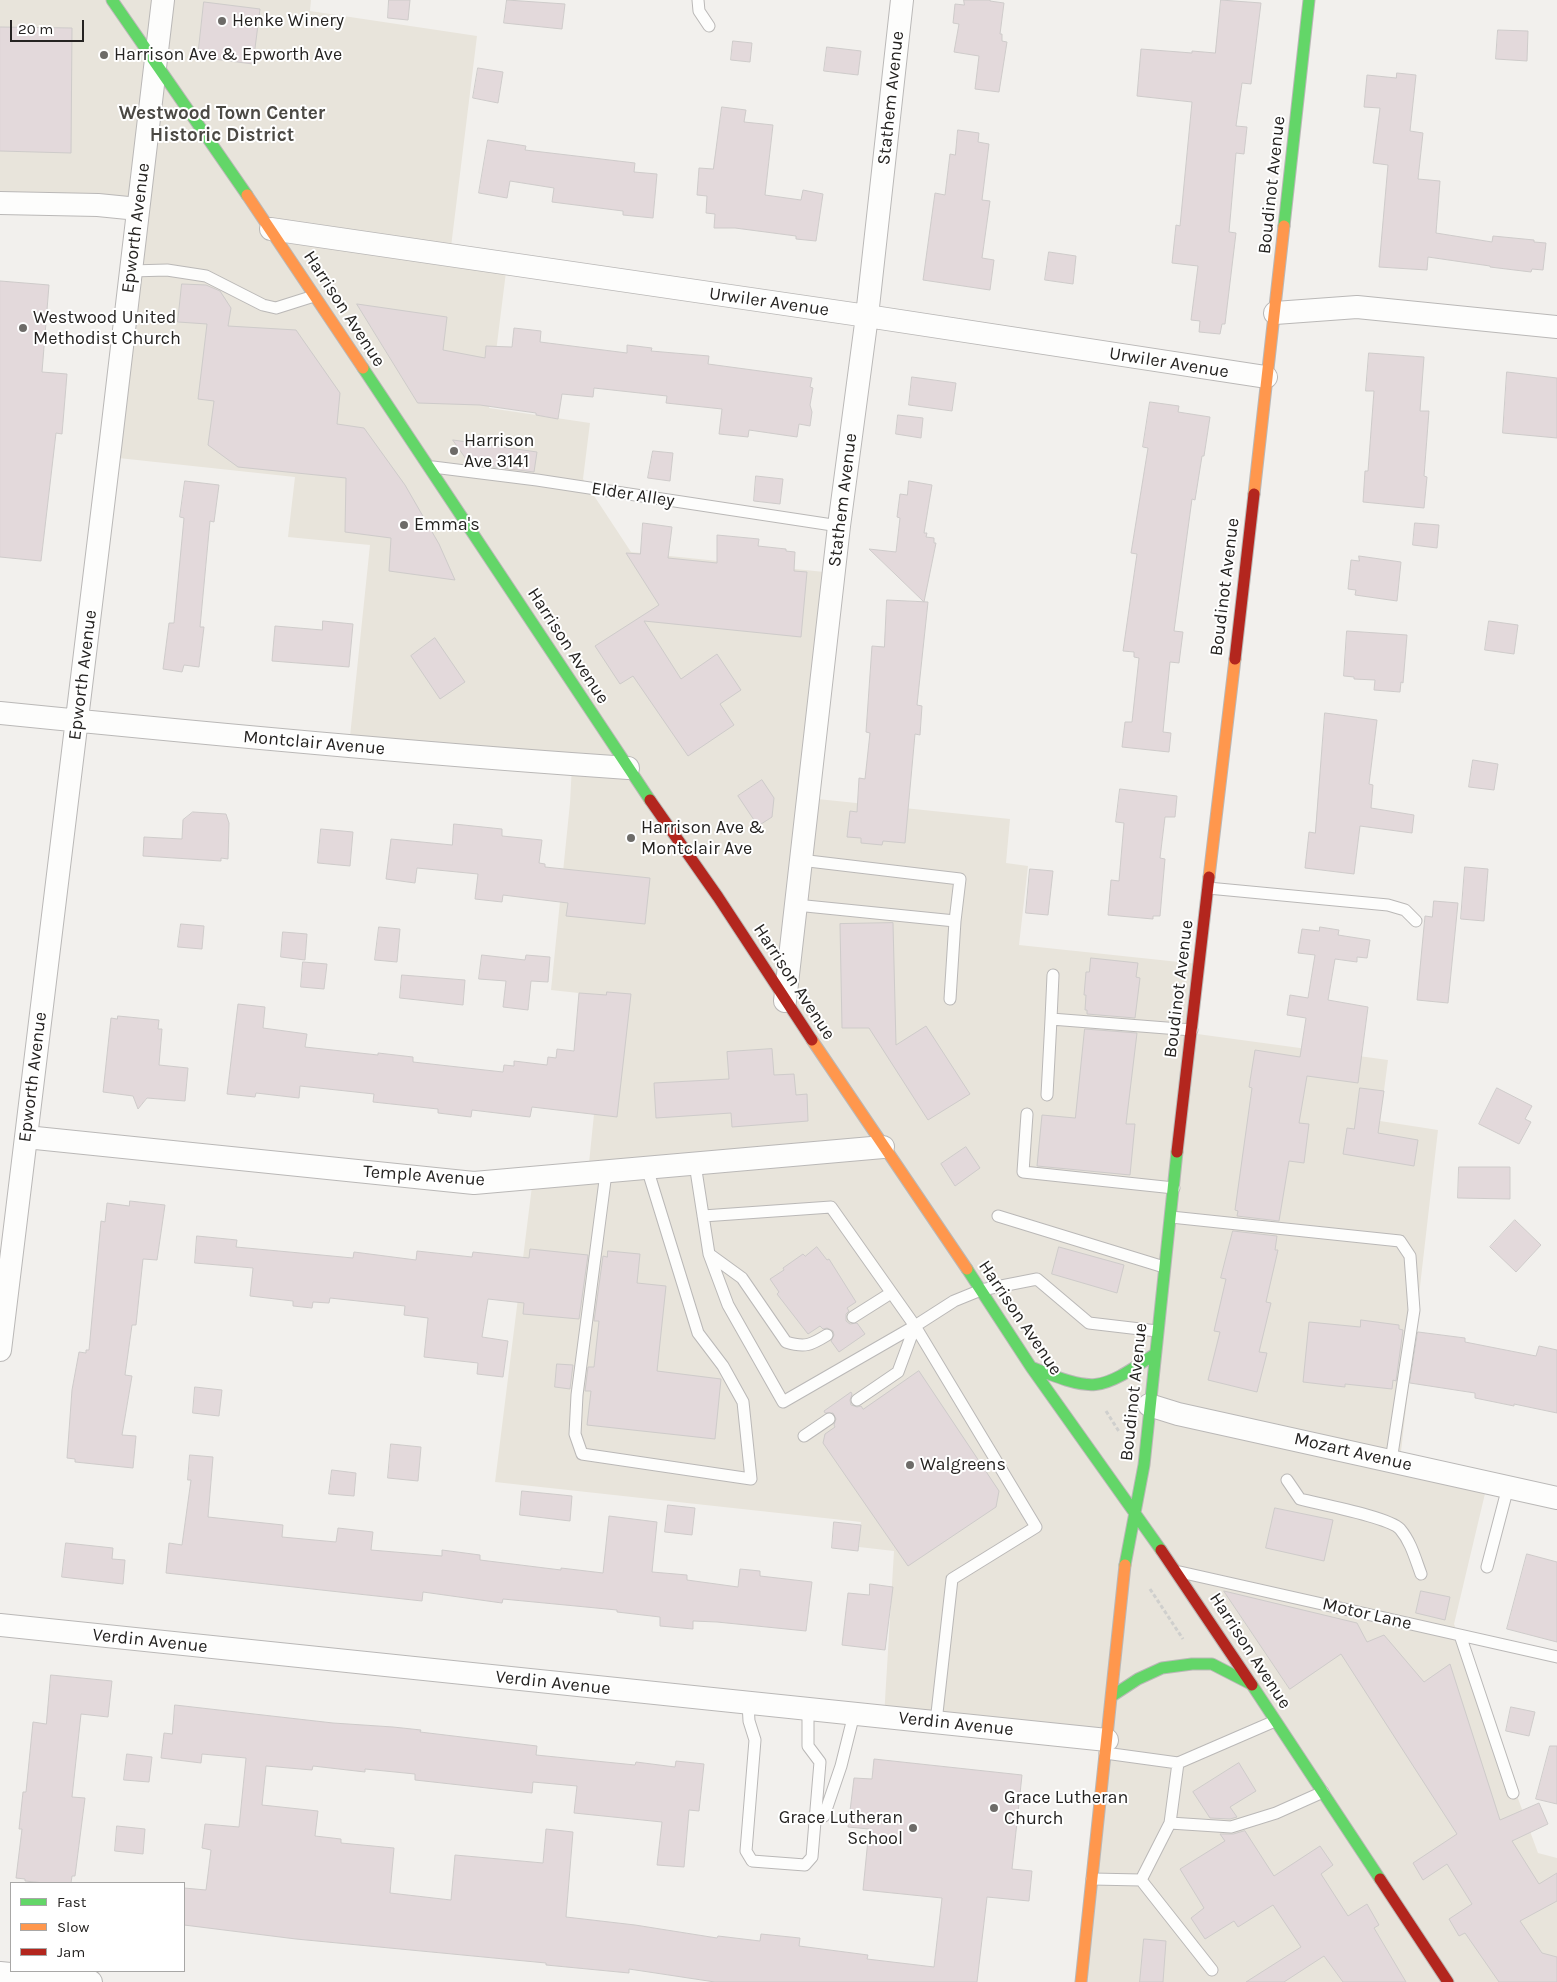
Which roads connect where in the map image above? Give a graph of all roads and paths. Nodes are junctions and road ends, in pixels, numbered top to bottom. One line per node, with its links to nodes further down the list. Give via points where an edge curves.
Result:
1 (112, 0): 7 (main road, Harrison Avenue)
2 (163, 0): 7 (street, Epworth Avenue)
3 (698, 0): 6 (lane)
4 (902, 0): 14 (street, Stathem Avenue)
5 (1309, 0): 13 (main road, Boudinot Avenue)
6 (709, 26)
7 (155, 64): 9 (street, Epworth Avenue); 10 (main road, Harrison Avenue)
8 (0, 203): 9 (street, via 98,205)
9 (138, 210): 11 (street, Epworth Avenue)
10 (271, 229): 12 (main road, Harrison Avenue); 14 (street, Urwiler Avenue)
11 (131, 271): 12 (lane, via 167,270 206,276 263,305 276,308); 20 (street, Epworth Avenue)
12 (314, 296): 17 (main road, Harrison Avenue)
13 (1275, 313): 15 (street, via 1357,307); 16 (main road, Boudinot Avenue)
14 (867, 316): 16 (street, Urwiler Avenue); 18 (street, Stathem Avenue)
15 (1557, 327)
16 (1266, 378): 23 (main road, Boudinot Avenue)
17 (426, 466): 18 (lane, Elder Alley); 21 (main road, Harrison Avenue)
18 (839, 526): 22 (street, Stathem Avenue)
19 (0, 713): 20 (street, Montclair Avenue)
20 (77, 722): 21 (street, Montclair Avenue); 34 (street, Epworth Avenue)
21 (628, 768): 29 (main road, Harrison Avenue)
22 (800, 860): 24 (street, Stathem Avenue); 26 (lane, via 960,879)
23 (1208, 888): 25 (lane, via 1388,905 1405,910); 31 (main road, Boudinot Avenue)
24 (796, 905): 26 (lane); 29 (street, Stathem Avenue)
25 (1416, 921)
26 (955, 922): 28 (lane)
27 (1053, 975): 30 (lane)
28 (950, 998)
29 (785, 1000): 35 (main road, Harrison Avenue)
30 (1051, 1019): 31 (lane); 32 (lane)
31 (1192, 1030): 39 (main road, Boudinot Avenue)
32 (1047, 1095)
33 (1027, 1114): 39 (lane, via 1023,1172)
34 (26, 1137): 38 (street, Temple Avenue, via 474,1183); 47 (street, Epworth Avenue)
35 (883, 1147): 36 (street, Temple Avenue); 45 (main road, Harrison Avenue)
36 (695, 1164): 37 (street, Temple Avenue); 40 (lane)
37 (647, 1168): 38 (street, Temple Avenue); 38 (lane, via 698,1333 723,1366 743,1402 751,1479 582,1454 575,1434 577,1395)
38 (606, 1172)
39 (1174, 1188): 42 (main road, Boudinot Avenue)
40 (703, 1216): 43 (lane); 46 (lane, via 831,1207)
41 (998, 1216): 44 (lane)
42 (1171, 1217): 44 (main road, Boudinot Avenue); 63 (lane, via 1400,1241 1410,1256 1414,1310)
43 (710, 1254): 49 (lane, via 728,1305 783,1402); 51 (lane, via 742,1278 786,1342 798,1346 812,1344)
44 (1164, 1267): 50 (main road, Boudinot Avenue)
45 (981, 1290): 49 (lane, via 954,1300); 50 (lane, via 1037,1279 1089,1323); 54 (main road, Harrison Avenue)
46 (891, 1293): 48 (lane); 49 (lane)
47 (2, 1311): 52 (street, Epworth Avenue)
48 (853, 1317)
49 (914, 1326): 55 (lane, via 898,1372); 84 (lane, via 1036,1527 952,1578)
50 (1158, 1331): 53 (main road, Boudinot Avenue)
51 (827, 1335)
52 (0, 1350)
53 (1155, 1354): 54 (main road, via 1126,1374 1095,1386 1079,1385); 56 (main road, Boudinot Avenue)
54 (1031, 1367): 67 (main road, Harrison Avenue)
55 (857, 1400)
56 (1149, 1405): 63 (street, Mozart Avenue); 67 (main road, Boudinot Avenue, via 1144,1465)
57 (1104, 1408): 59 (path)
58 (829, 1419): 61 (lane)
59 (1113, 1422): 60 (path); 62 (path)
60 (1111, 1427)
61 (804, 1436)
62 (1124, 1439)
63 (1391, 1461): 65 (street, Mozart Avenue)
64 (1288, 1480): 70 (lane, via 1300,1499 1384,1520 1398,1527 1409,1542)
65 (1508, 1487): 66 (street, Mozart Avenue); 68 (lane)
66 (1557, 1498)
67 (1135, 1512): 69 (main road, Harrison Avenue); 79 (main road, Boudinot Avenue, via 1126,1560)
68 (1488, 1567)
69 (1176, 1571): 75 (lane, Motor Lane); 78 (main road, Harrison Avenue)
70 (1421, 1574)
71 (1148, 1586): 73 (path)
72 (1161, 1595): 73 (path)
73 (1157, 1600): 76 (path)
74 (0, 1626): 80 (street, Verdin Avenue)
75 (1460, 1635): 77 (lane, Motor Lane); 88 (lane)
76 (1185, 1643)
77 (1557, 1657)
78 (1251, 1684): 79 (main road, via 1212,1664 1192,1664 1162,1668); 83 (main road, Harrison Avenue)
79 (1112, 1696): 85 (main road, Boudinot Avenue)
80 (748, 1703): 81 (street, Verdin Avenue); 89 (lane, via 755,1740 746,1851 752,1861 805,1865 812,1858)
81 (808, 1709): 82 (street, Verdin Avenue); 89 (lane, via 808,1746 820,1762)
82 (854, 1714): 84 (street, Verdin Avenue); 89 (lane, via 824,1816)
83 (1276, 1721): 86 (lane); 87 (main road, Harrison Avenue)
84 (936, 1722): 85 (street, Verdin Avenue)
85 (1106, 1746): 86 (lane); 91 (main road, Boudinot Avenue)
86 (1178, 1763): 90 (lane)
87 (1323, 1792): 90 (lane, via 1276,1813 1230,1827); 97 (main road, Harrison Avenue)
88 (1513, 1793)
89 (816, 1816)
90 (1170, 1823): 92 (lane)
91 (1092, 1879): 92 (lane); 96 (main road, Boudinot Avenue)
92 (1141, 1880): 93 (lane)
93 (1212, 1970)
94 (0, 1973): 95 (street)
95 (91, 1982)
96 (1081, 1982)
97 (1448, 1982)

